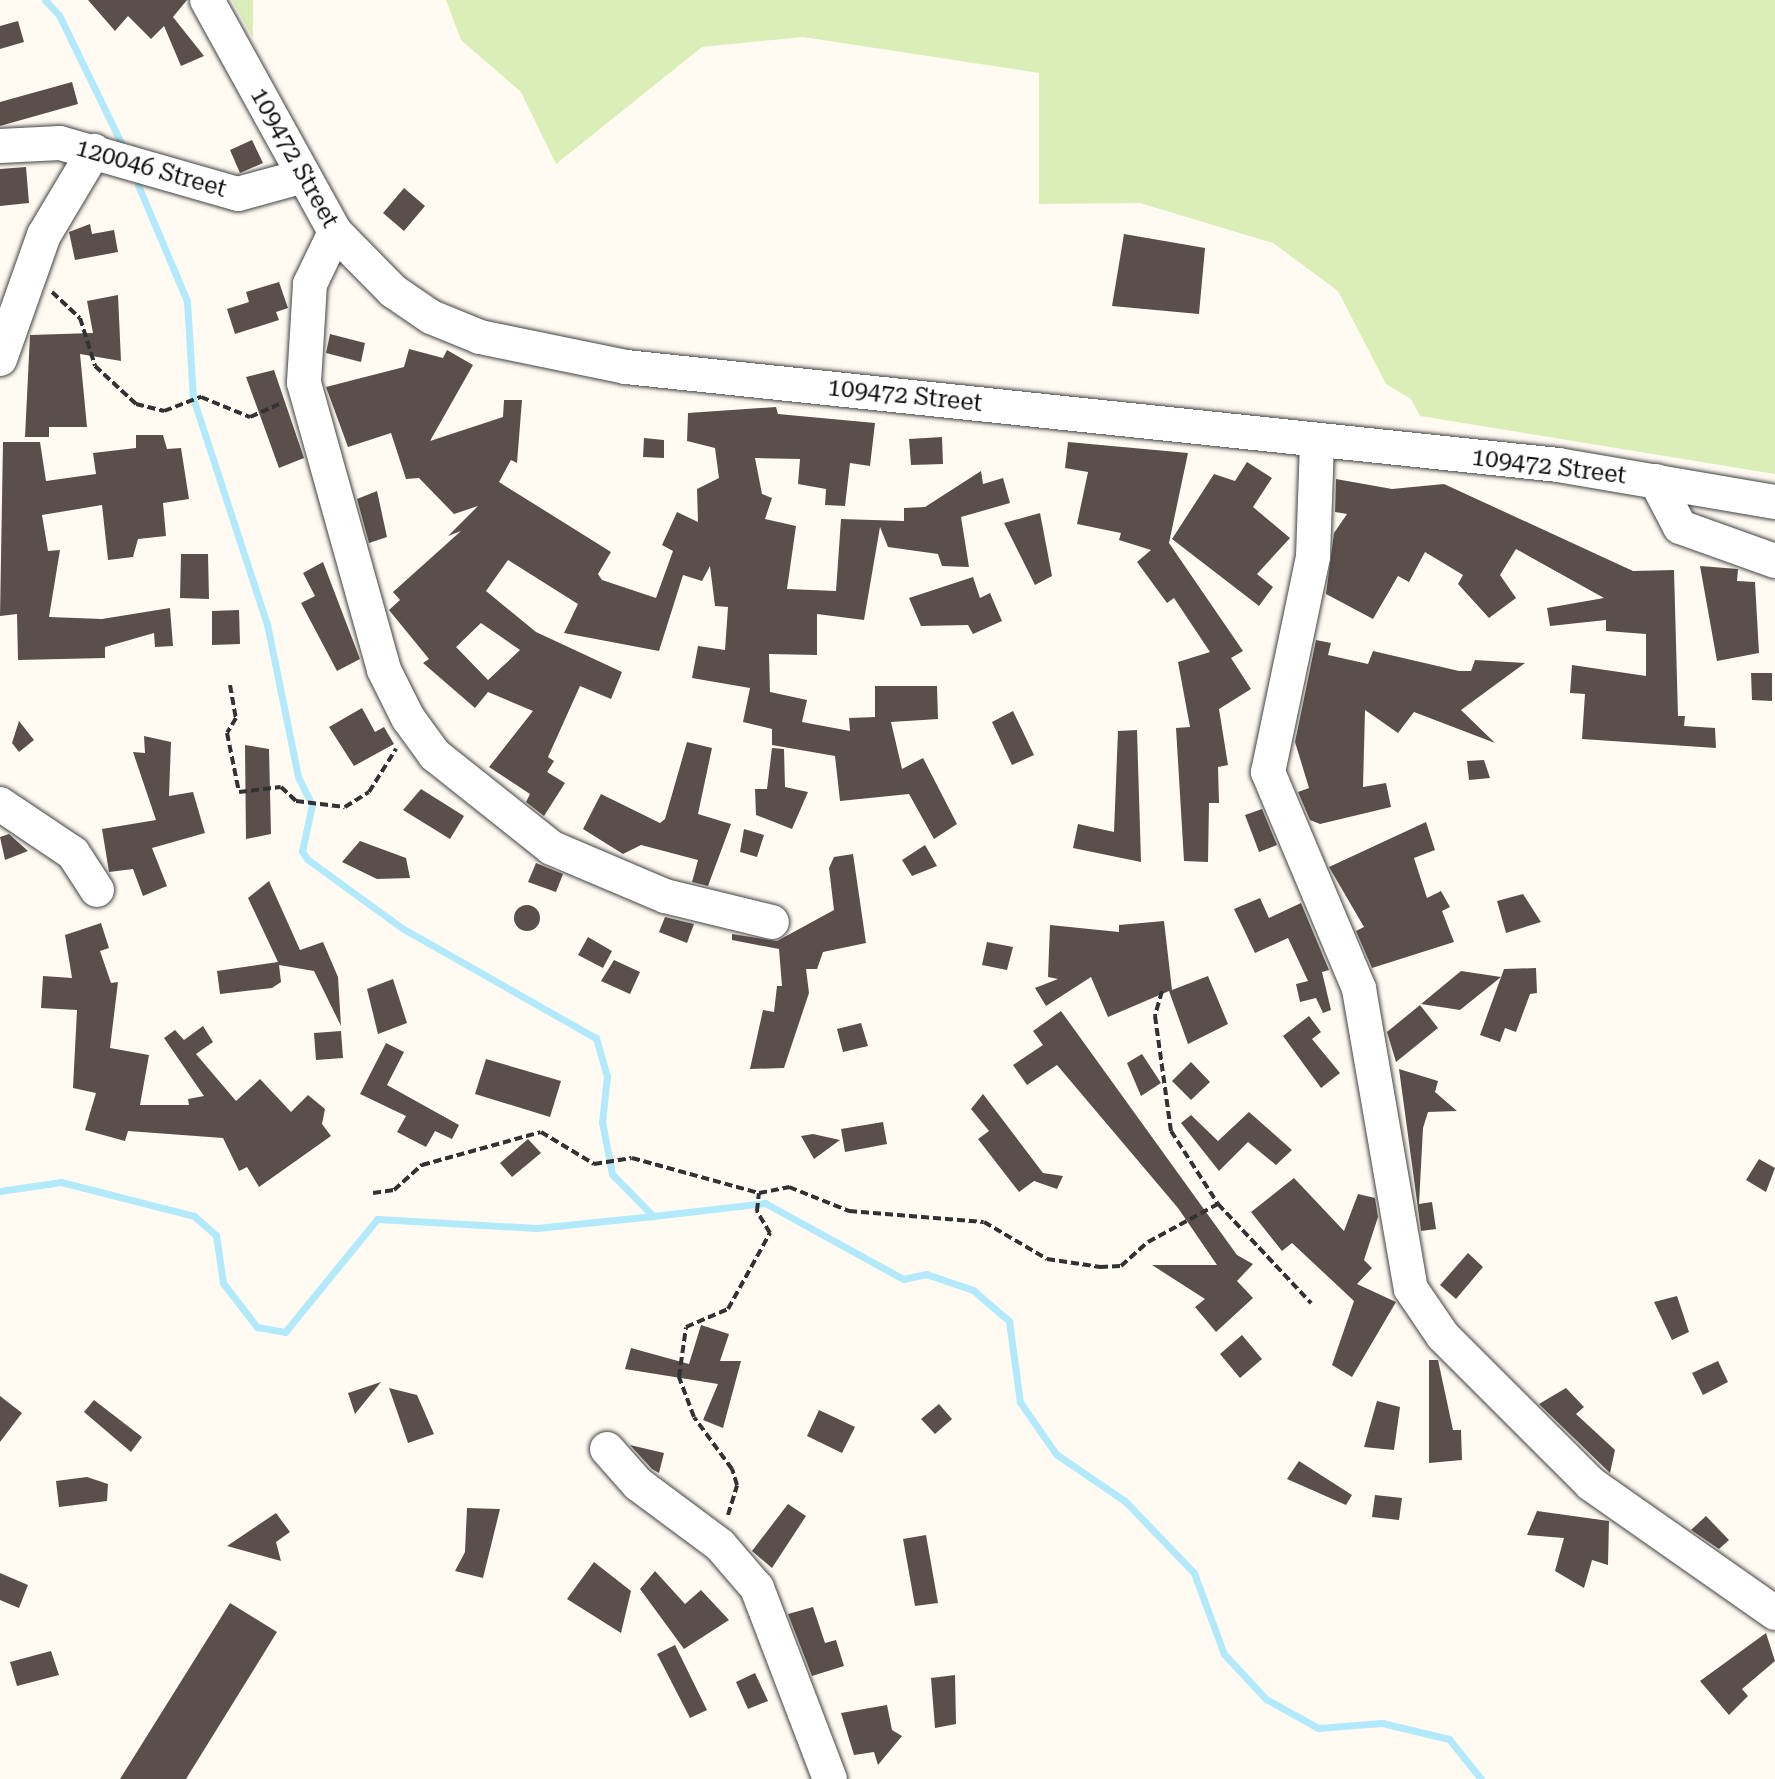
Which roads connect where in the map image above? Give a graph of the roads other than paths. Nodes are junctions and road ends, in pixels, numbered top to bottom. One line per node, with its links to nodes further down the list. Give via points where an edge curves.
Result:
1 (207, 0): 4 (street, 109472 Street)
2 (0, 146): 3 (street, 120046 Street, via 60,143)
3 (94, 151): 4 (street, 120046 Street, via 238,194); 6 (street, via 25,279)
4 (300, 177): 5 (street, 109472 Street)
5 (335, 232): 7 (street, 109472 Street, via 431,317 531,349 626,367); 13 (street, via 310,284 302,327 310,411 384,670 411,723 435,755 552,848 665,896)
6 (3, 338)
7 (1317, 442): 8 (street, 109472 Street); 15 (street, via 1313,557 1268,772 1359,989 1411,1289 1443,1336 1591,1484)
8 (1656, 481): 9 (street, 109472 Street); 10 (street, via 1680,527)
9 (1775, 502)
10 (1775, 561)
11 (0, 804): 12 (street, via 73,853)
12 (97, 890)
13 (772, 922)
14 (607, 1449): 16 (street, via 638,1484 720,1545 757,1588)
15 (1775, 1613)
16 (830, 1779)

